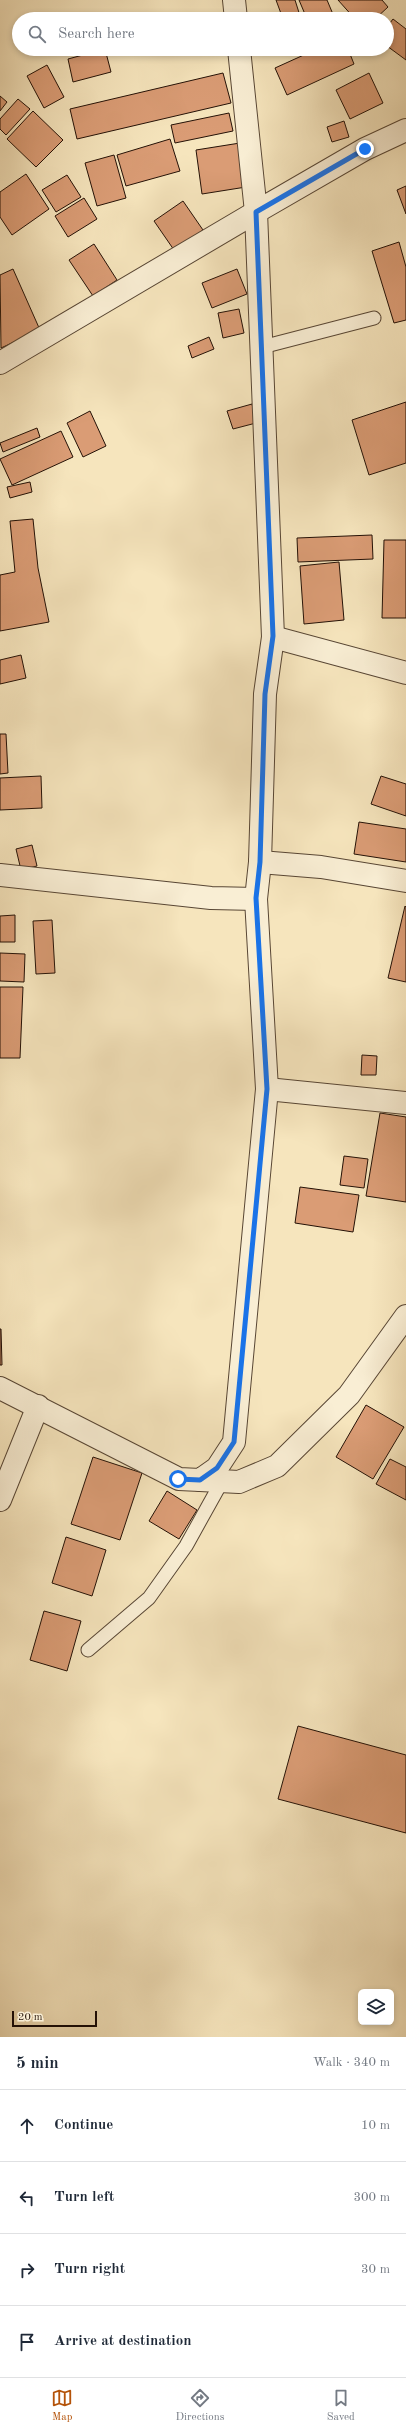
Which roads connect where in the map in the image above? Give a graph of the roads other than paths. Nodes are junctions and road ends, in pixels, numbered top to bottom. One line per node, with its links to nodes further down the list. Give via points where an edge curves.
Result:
1 (234, 0): 2 (street)
2 (235, 12)
3 (240, 56): 5 (street)
4 (406, 130): 5 (street, via 365,149)
5 (256, 212): 7 (street); 8 (street)
6 (374, 318): 7 (lane)
7 (262, 347): 9 (street)
8 (0, 363)
9 (273, 636): 10 (street); 11 (street, via 265,694)
10 (406, 672)
11 (260, 862): 13 (street, via 321,867); 14 (street)
12 (0, 875): 14 (street, via 211,898)
13 (406, 881)
14 (256, 898): 15 (street)
15 (267, 1089): 16 (street); 20 (street, via 234,1442)
16 (406, 1103)
17 (406, 1316): 20 (street, via 349,1395 277,1466 239,1482)
18 (0, 1388): 19 (street)
19 (38, 1406): 20 (street, via 178,1479); 21 (street)
20 (210, 1482): 22 (lane, via 186,1546 149,1598)
21 (0, 1500)
22 (88, 1650)

